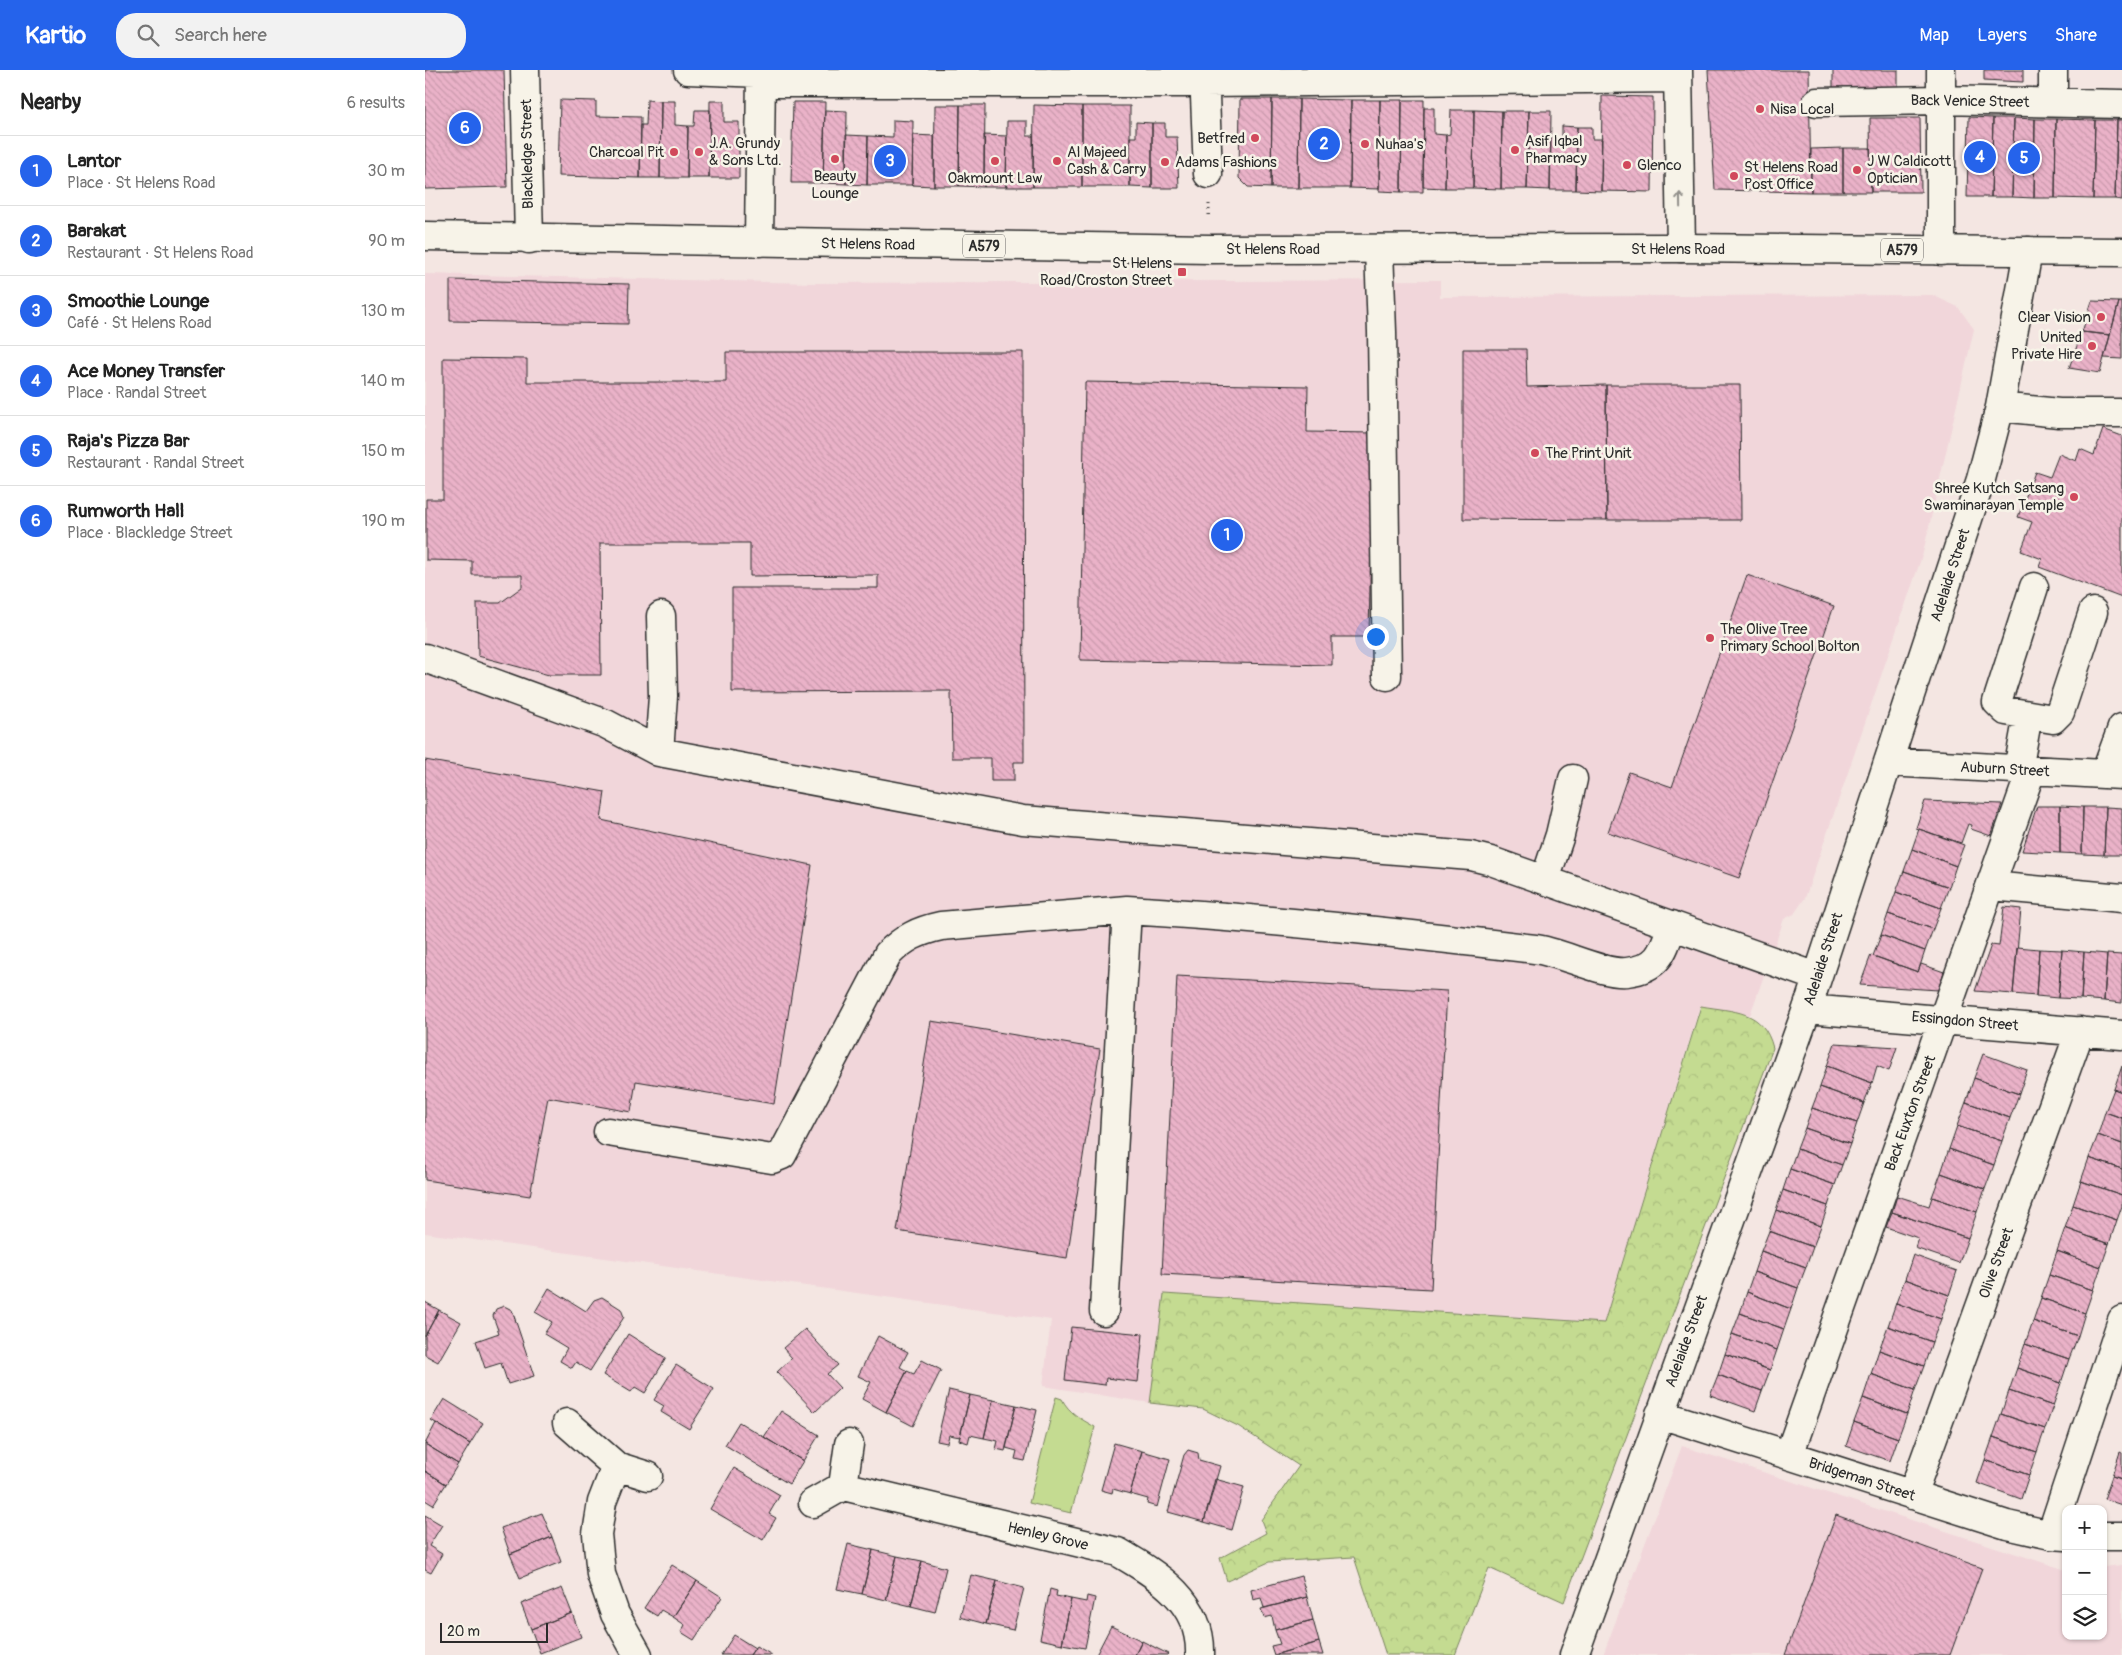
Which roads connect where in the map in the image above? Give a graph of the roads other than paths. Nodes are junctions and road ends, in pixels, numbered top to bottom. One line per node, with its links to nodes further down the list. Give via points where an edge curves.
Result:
1 (525, 70): 14 (street, Blackledge Street)
2 (688, 70): 6 (street)
3 (1941, 70): 8 (street)
4 (2053, 70): 10 (street)
5 (1678, 74): 7 (street); 16 (street, one-way to 5)
6 (761, 75): 7 (street); 15 (street)
7 (1205, 77): 12 (street)
8 (1941, 100): 9 (street, Back Venice Street); 10 (street, Back Venice Street); 18 (street)
9 (1817, 102)
10 (2053, 102): 11 (street, Back Venice Street)
11 (2122, 104)
12 (1208, 174)
13 (425, 236): 14 (street, St Helens Road / A579)
14 (529, 239): 15 (street, St Helens Road / A579)
15 (759, 242): 17 (street, St Helens Road / A579)
16 (1681, 248): 17 (street, St Helens Road / A579); 18 (street, St Helens Road / A579)
17 (1379, 249): 27 (street)
18 (1941, 251): 19 (street, St Helens Road / A579)
19 (2028, 251): 20 (street, St Helens Road / A579); 21 (street, Adelaide Street)
20 (2122, 252)
21 (2000, 407): 22 (street, via 2059,414); 31 (street, Adelaide Street, via 1981,479)
22 (2122, 412)
23 (2034, 587): 28 (street, via 1997,702 2006,711)
24 (2093, 612): 28 (street, via 2060,712 2053,719)
25 (661, 616): 30 (street, via 663,696)
26 (425, 658): 30 (street, via 605,724)
27 (1387, 676)
28 (2028, 715): 32 (street, Back Euxton Street)
29 (2122, 728): 33 (street)
30 (659, 752): 35 (street, via 1023,820 1471,856)
31 (1888, 762): 32 (street, Auburn Street); 40 (street, Adelaide Street)
32 (2025, 770): 33 (street, Auburn Street); 36 (street, Back Euxton Street)
33 (2114, 774)
34 (1573, 778): 35 (street, via 1560,835)
35 (1545, 880): 39 (street)
36 (1991, 886): 37 (street); 42 (street, Back Euxton Street)
37 (2122, 898)
38 (1127, 910): 39 (street, via 1200,914 1538,949 1626,973 1657,961); 45 (street, via 941,926 919,930 900,941 888,954 782,1155 772,1159); 46 (street)
39 (1672, 925): 40 (street)
40 (1817, 977): 41 (street, Adelaide Street)
41 (1807, 1009): 42 (street, Essingdon Street); 48 (street, Adelaide Street)
42 (1943, 1019): 43 (street, Essingdon Street); 51 (street, Back Euxton Street)
43 (2080, 1031): 44 (street, Essingdon Street); 55 (street, Olive Street)
44 (2122, 1035)
45 (608, 1132)
46 (1104, 1312)
47 (2122, 1320): 57 (street)
48 (1660, 1414): 51 (street, Bridgeman Street); 62 (street, Adelaide Street)
49 (567, 1423): 52 (street)
50 (849, 1444): 54 (street)
51 (1789, 1455): 55 (street, Bridgeman Street)
52 (616, 1466): 53 (street); 60 (street, via 603,1502 597,1534 601,1574 612,1606)
53 (648, 1476)
54 (843, 1486): 56 (street); 61 (street, Henley Grove, via 1118,1552 1175,1590 1194,1618)
55 (1912, 1495): 57 (street, Bridgeman Street, via 2007,1525)
56 (813, 1503)
57 (2059, 1536)
58 (2107, 1536): 59 (street)
59 (2122, 1536)
60 (639, 1655)
61 (1201, 1655)
62 (1574, 1655)

